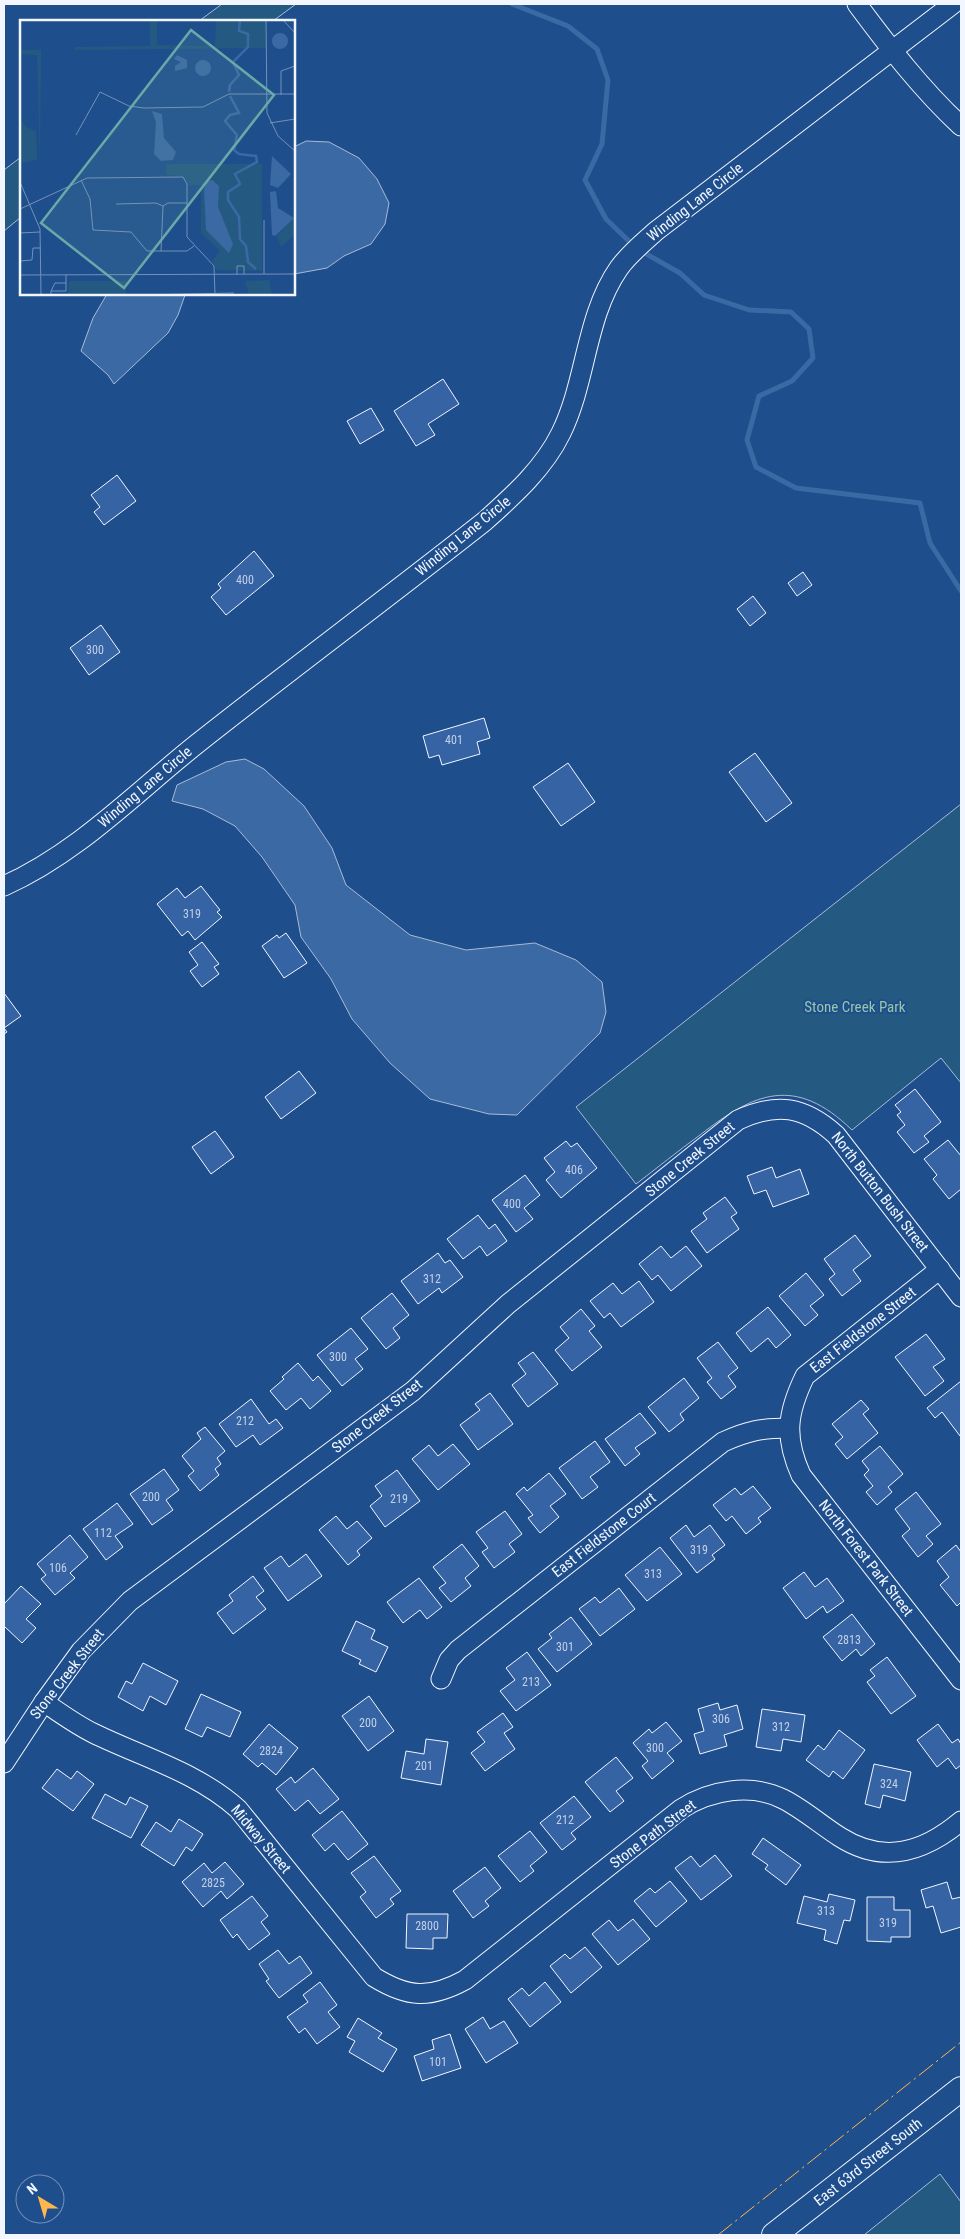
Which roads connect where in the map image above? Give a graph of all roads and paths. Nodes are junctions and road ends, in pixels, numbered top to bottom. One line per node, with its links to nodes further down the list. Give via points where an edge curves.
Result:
1 (857, 4): 3 (street)
2 (953, 4): 3 (street, Winding Lane Circle)
3 (893, 52): 4 (street, via 941,108); 5 (street, Winding Lane Circle, via 656,231 619,268 598,311 588,340 578,390 561,434 544,461 512,496 485,521 197,744 98,827 44,866)
4 (961, 126)
5 (4, 886)
6 (783, 1108): 7 (street, North Button Bush Street, via 801,1111 836,1135); 12 (street, Stone Creek Street, via 769,1109 738,1120 508,1304 413,1391 130,1602 81,1652)
7 (940, 1269): 8 (street, North Button Bush Street); 9 (street, East Fieldstone Street, via 805,1376 793,1403)
8 (961, 1297)
9 (788, 1428): 10 (street, East Fieldstone Court, via 762,1428 723,1442 458,1650 449,1660); 11 (street, North Forest Park Street, via 793,1457 801,1475)
10 (441, 1678)
11 (961, 1680)
12 (44, 1702): 13 (street, Stone Creek Street); 15 (street, Midway Street, via 91,1732 195,1778 220,1793 238,1809 374,1977 390,1987)
13 (4, 1763)
14 (961, 1821): 15 (street, Stone Path Street, via 929,1844 912,1850 884,1852 860,1847 842,1838 782,1798 755,1791 732,1790 706,1796 681,1809 465,1980 444,1990)
15 (421, 1995)
16 (961, 2089): 17 (main road, East 63rd Street South)
17 (774, 2235)

